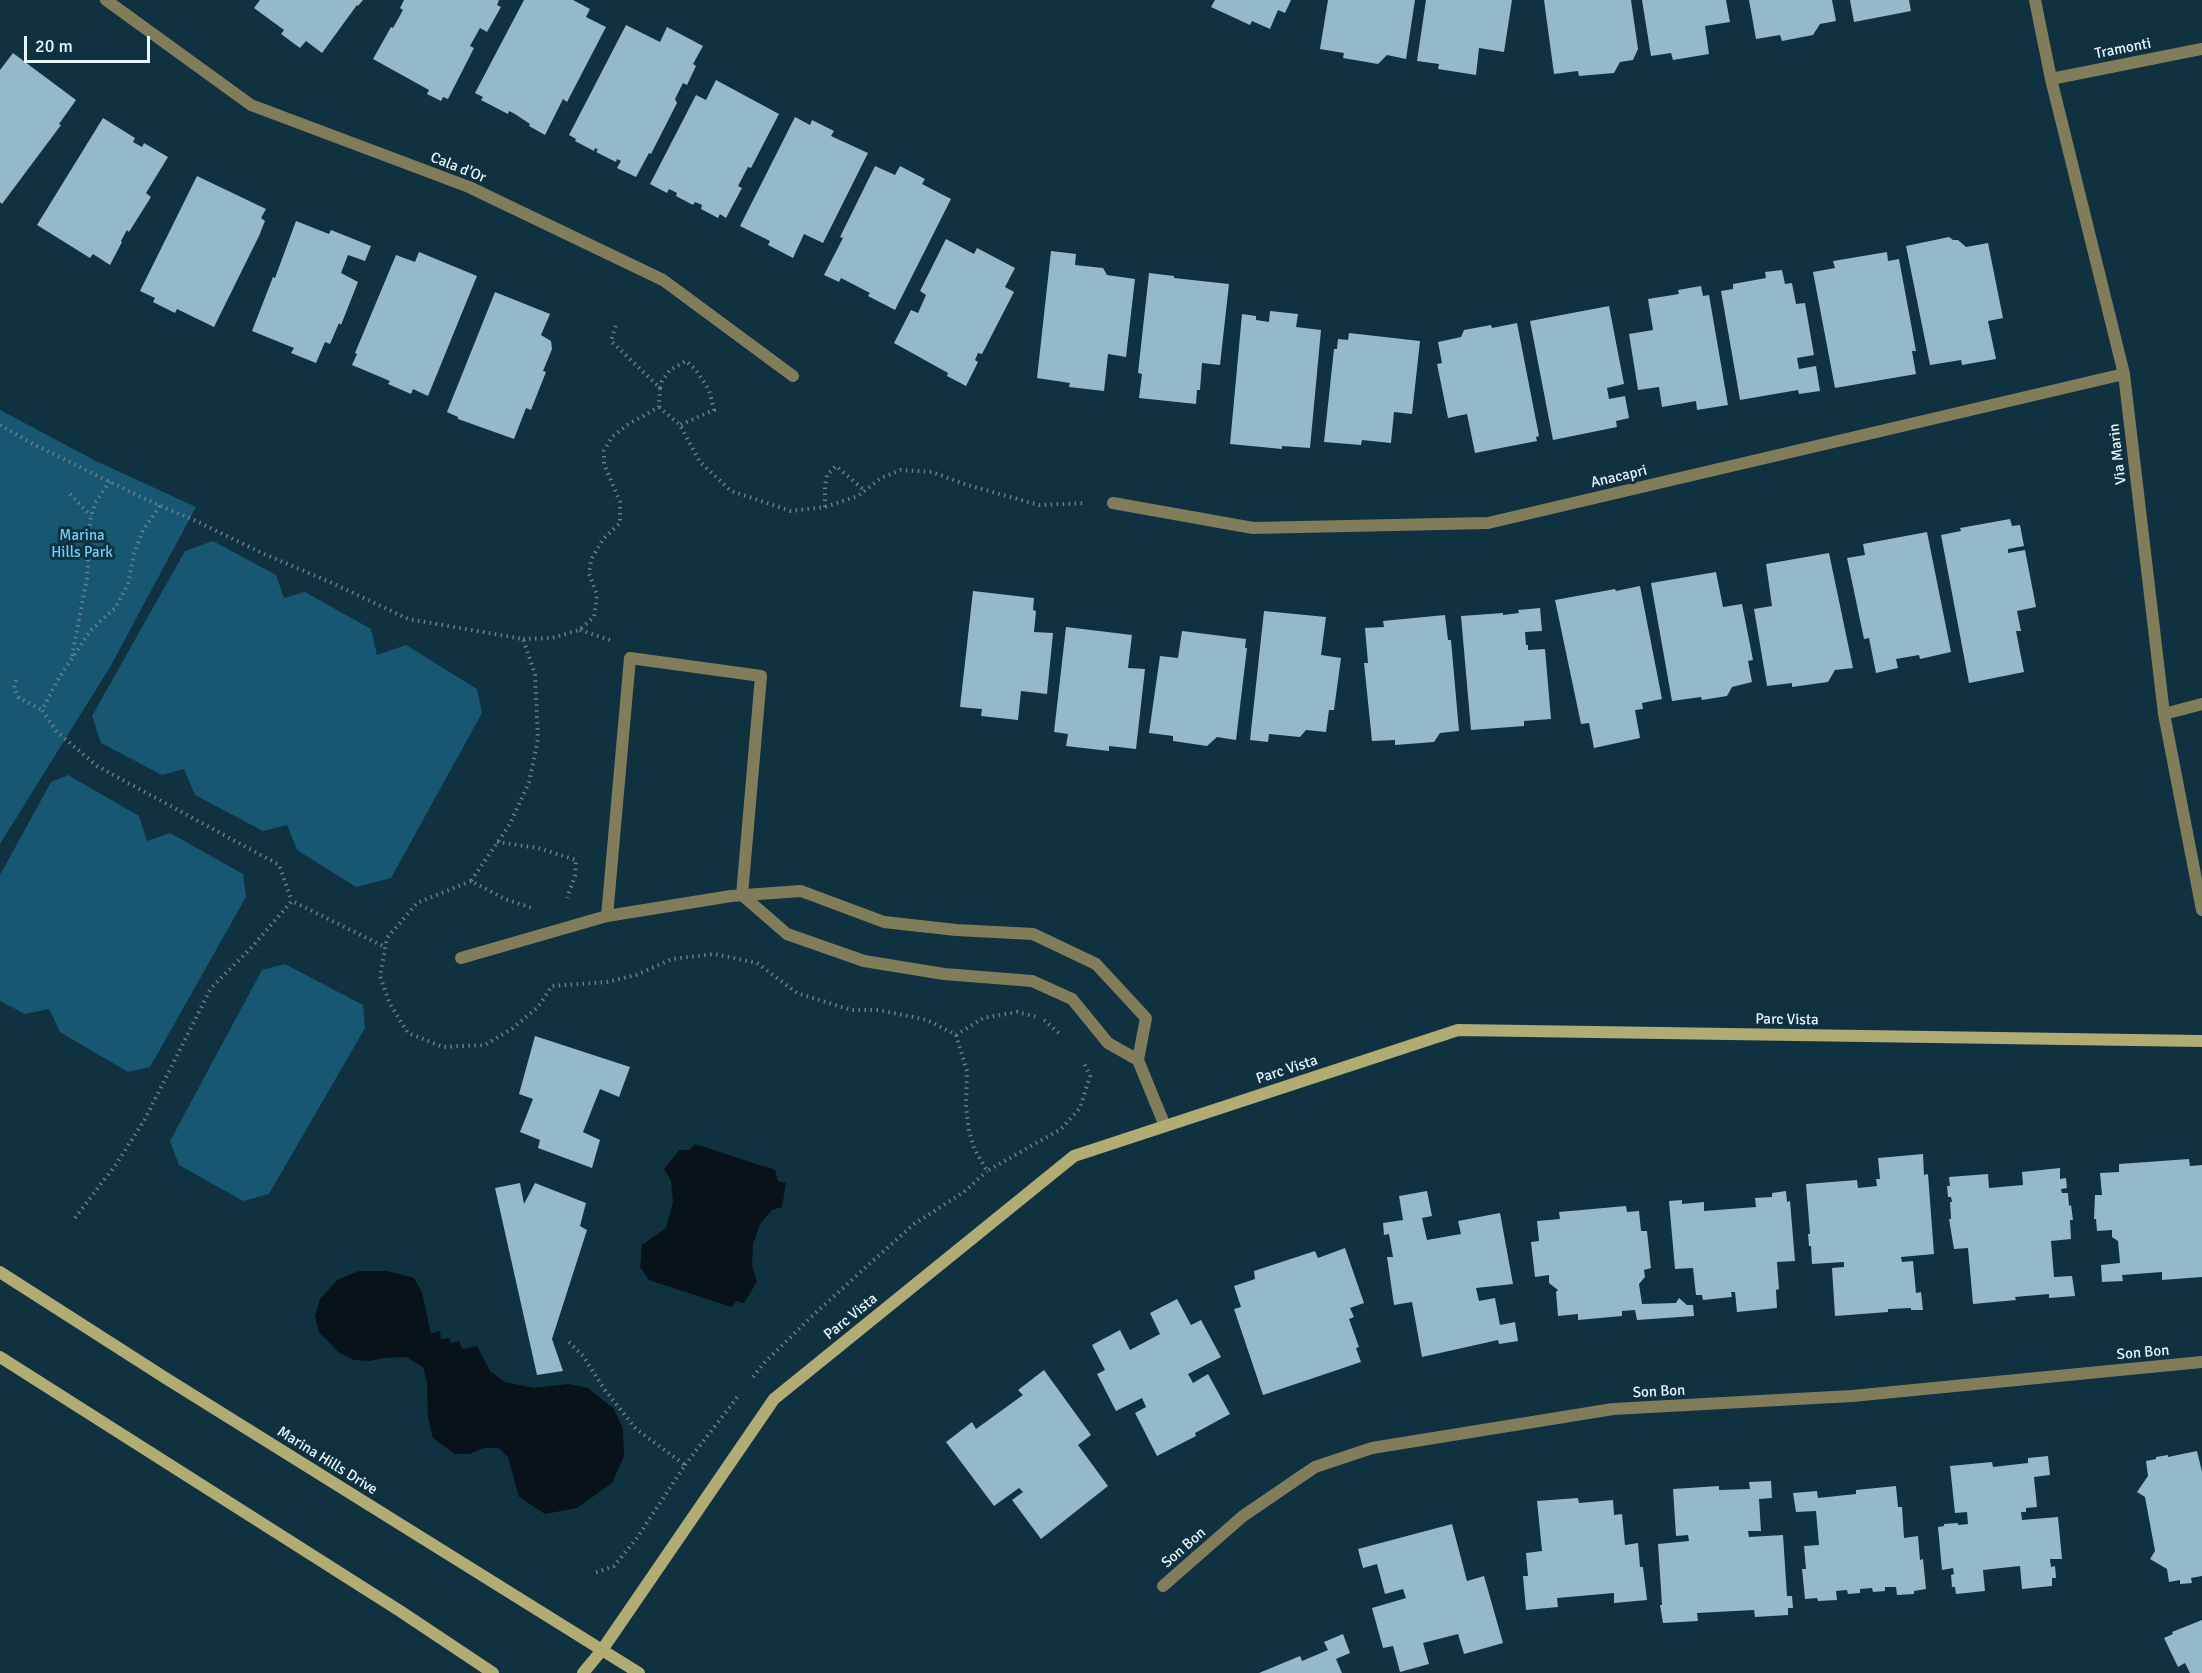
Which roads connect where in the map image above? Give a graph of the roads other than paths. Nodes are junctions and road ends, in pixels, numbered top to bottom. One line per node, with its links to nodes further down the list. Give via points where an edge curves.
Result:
1 (106, 0): 6 (street, Cala d'Or, via 251,105 469,187 663,280)
2 (2034, 0): 4 (street, Via Marin)
3 (2202, 49): 4 (street, Tramonti)
4 (2051, 79): 5 (street, Via Marin)
5 (2124, 374): 7 (street, Anacapri, via 1488,523 1253,528); 9 (street, Via Marin)
6 (793, 376)
7 (1113, 503)
8 (2202, 704): 9 (street)
9 (2164, 714): 11 (street, Via Marin)
10 (742, 895): 12 (street); 12 (street, via 761,676 630,658); 15 (street, via 787,934 864,961 944,974 1032,981 1072,999 1108,1043); 15 (street, via 801,891 884,922 1033,934 1096,964 1146,1018)
11 (2202, 910)
12 (607, 916): 13 (street)
13 (461, 958)
14 (2202, 1041): 16 (street, Parc Vista, via 1458,1030)
15 (1138, 1060): 16 (street)
16 (1165, 1126): 21 (street, Parc Vista, via 1074,1156 774,1399)
17 (0, 1272): 21 (street, Marina Hills Drive)
18 (0, 1357): 22 (street)
19 (2202, 1362): 20 (street, Son Bon, via 1852,1396 1613,1409 1372,1448 1315,1467 1243,1516)
20 (1163, 1586)
21 (602, 1650): 23 (street, Parc Vista); 24 (street, Marina Hills Drive)
22 (493, 1673)
23 (583, 1673)
24 (639, 1673)

